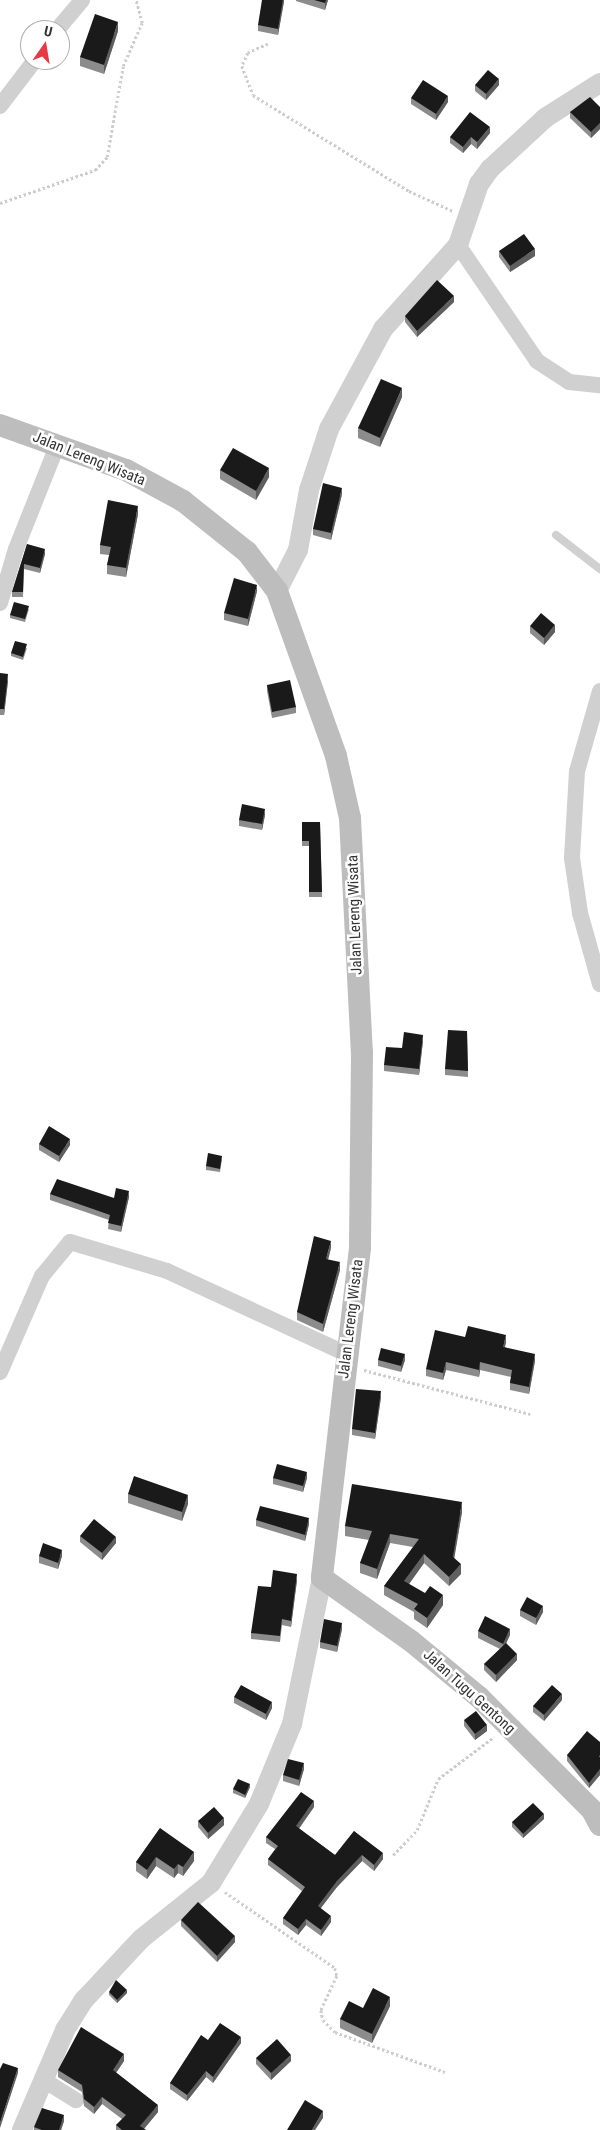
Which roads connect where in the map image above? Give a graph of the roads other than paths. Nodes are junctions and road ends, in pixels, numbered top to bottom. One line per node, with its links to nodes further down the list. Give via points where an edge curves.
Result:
1 (82, 0): 2 (street)
2 (65, 20)
3 (27, 70): 5 (street)
4 (600, 82): 6 (street, via 545,118 490,169 479,184)
5 (0, 106)
6 (458, 245): 7 (street, via 537,361 569,382); 12 (street, via 384,329 329,429 309,490 298,550)
7 (600, 385)
8 (0, 425): 9 (main road, Jalan Lereng Wisata)
9 (57, 446): 12 (main road, Jalan Lereng Wisata, via 126,470 183,501 247,552); 13 (street, via 16,549)
10 (556, 535): 11 (lane)
11 (600, 569)
12 (277, 591): 16 (main road, Jalan Lereng Wisata, via 336,756 350,818 364,1129 360,1248)
13 (0, 603)
14 (600, 691): 15 (street, via 577,771 572,858 580,913)
15 (600, 984)
16 (346, 1360): 17 (street, via 167,1271 70,1242 42,1276); 18 (main road, Jalan Lereng Wisata)
17 (0, 1372)
18 (322, 1578): 19 (main road, Jalan Tugu Gentong, via 411,1641 509,1726); 20 (street, via 292,1724 259,1804 211,1883 140,1938 84,2000)
19 (597, 1812)
20 (42, 2079): 21 (street); 22 (street)
21 (76, 2100)
22 (22, 2130)

